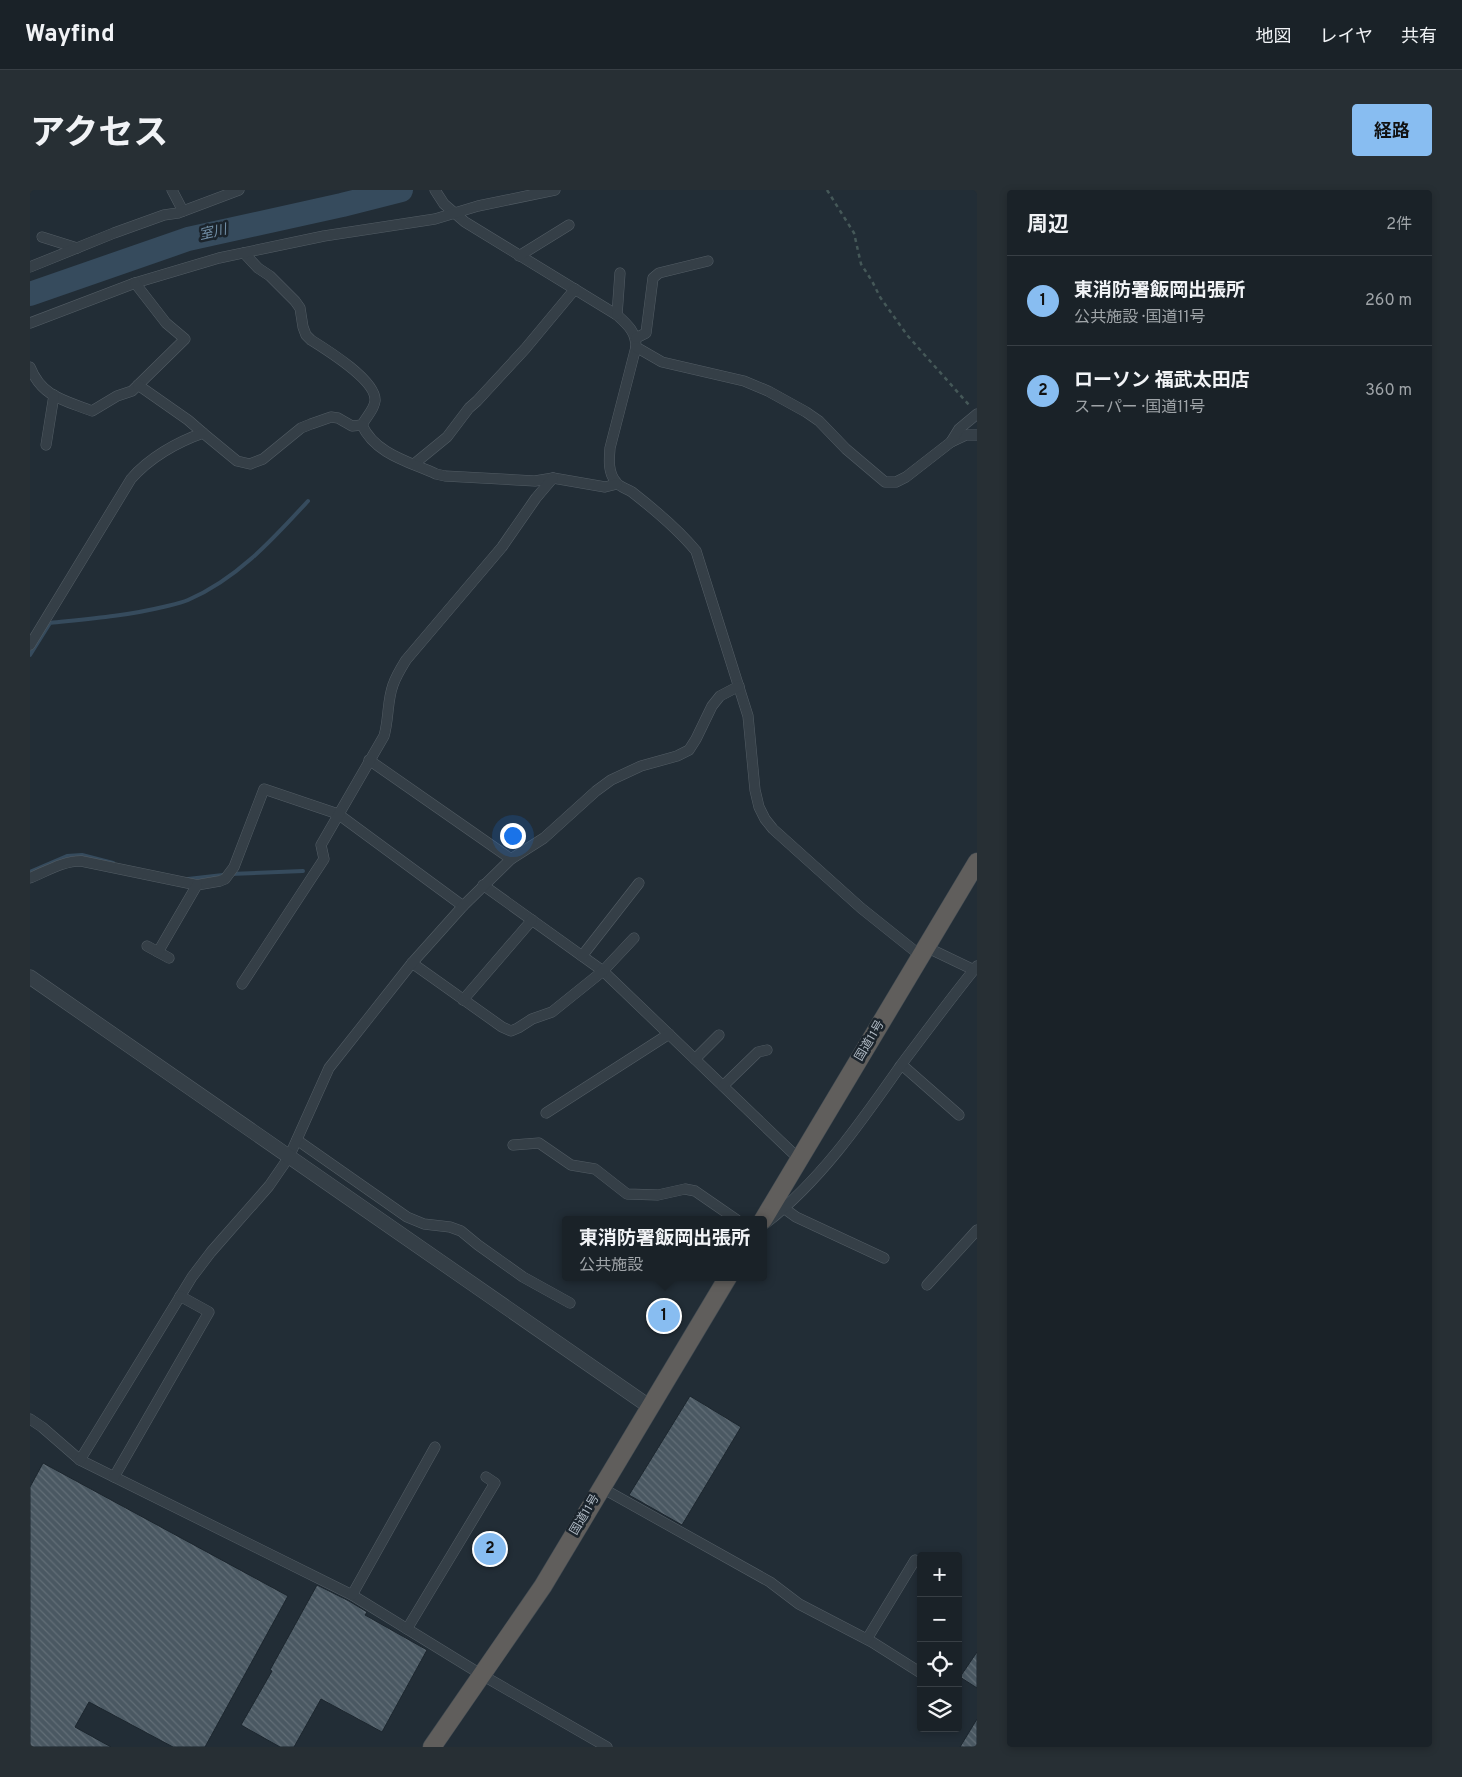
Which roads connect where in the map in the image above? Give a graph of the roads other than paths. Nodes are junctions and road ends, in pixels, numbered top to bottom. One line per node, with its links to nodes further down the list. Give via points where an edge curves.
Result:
1 (172, 190): 5 (street)
2 (239, 190): 5 (street)
3 (434, 190): 6 (street)
4 (554, 190): 6 (street)
5 (184, 211): 9 (street, via 164,215)
6 (453, 213): 10 (street, via 435,219 324,236); 11 (street)
7 (569, 225): 11 (street)
8 (42, 237): 9 (street)
9 (77, 248): 13 (street)
10 (244, 253): 15 (street); 24 (street, via 295,301 300,308 302,327 311,340 357,373 373,391 374,407)
11 (520, 256): 16 (street)
12 (708, 261): 19 (street, via 659,273 652,278 646,333)
13 (30, 267)
14 (620, 273): 17 (street)
15 (135, 283): 18 (street); 21 (street, via 166,323 184,339)
16 (575, 289): 17 (street); 29 (street, via 447,437)
17 (617, 315): 19 (street, via 627,324)
18 (30, 323)
19 (636, 343): 27 (street, via 662,362 744,381 791,403 819,421 885,482 896,482 906,477); 31 (street, via 608,462)
20 (30, 367): 22 (street, via 38,383 47,393)
21 (138, 385): 22 (street, via 92,411); 25 (street)
22 (54, 395): 28 (street)
23 (974, 410): 27 (street)
24 (362, 425): 25 (street, via 352,426 331,417 301,428 263,459 250,464 237,461); 29 (street, via 378,447)
25 (203, 433): 32 (street, via 166,450 148,462 131,480)
26 (977, 435): 27 (street, via 966,435)
27 (951, 442)
28 (46, 445)
29 (414, 464): 30 (street, via 445,476 535,481)
30 (552, 478): 31 (street, via 605,487); 34 (street, via 502,546 406,660 390,693 384,736)
31 (616, 484): 33 (street, via 631,491 683,534 696,550)
32 (30, 645)
33 (739, 686): 36 (street, via 720,696 712,706 689,750 611,780 544,838); 46 (street, via 748,716 755,790 765,819 861,908)
34 (370, 760): 35 (street); 36 (street)
35 (338, 814): 40 (street, via 264,789 234,867 226,879); 42 (street); 54 (street, via 321,845 324,859)
36 (511, 859): 41 (street)
37 (977, 862): 46 (highway, 国道11号)
38 (30, 878): 40 (street, via 62,864 81,861)
39 (639, 883): 48 (street)
40 (197, 885): 47 (street)
41 (483, 885): 42 (street); 43 (street)
42 (463, 906): 50 (street)
43 (532, 920): 48 (street); 55 (street)
44 (634, 938): 52 (street)
45 (147, 946): 47 (street)
46 (923, 951): 51 (street); 67 (highway, 国道11号)
47 (158, 952): 49 (street)
48 (582, 956): 52 (street)
49 (169, 958)
50 (412, 963): 55 (street); 64 (street, via 329,1068)
51 (975, 968): 60 (street)
52 (603, 971): 55 (street, via 552,1012 511,1031); 56 (street)
53 (30, 977): 66 (street)
54 (242, 984)
55 (463, 1000)
56 (669, 1034): 59 (street); 62 (street)
57 (719, 1035): 59 (street)
58 (767, 1050): 61 (street, via 758,1052)
59 (695, 1059): 61 (street)
60 (902, 1065): 63 (street); 68 (street, via 859,1125)
61 (723, 1086): 67 (street)
62 (546, 1113)
63 (959, 1115)
64 (297, 1140): 66 (street); 77 (street, via 407,1217 424,1224 461,1231 523,1278)
65 (513, 1145): 69 (street, via 539,1143 571,1165 596,1169 628,1194 695,1191)
66 (289, 1157): 76 (street, via 269,1186 211,1252); 78 (street)
67 (799, 1159): 70 (highway, 国道11号)
68 (785, 1209): 71 (street); 73 (street)
69 (731, 1216)
70 (765, 1216)
71 (767, 1223)
72 (977, 1230): 75 (street)
73 (884, 1258)
74 (726, 1281): 78 (highway, 国道11号)
75 (927, 1285)
76 (180, 1296): 81 (street); 82 (street, via 209,1312)
77 (570, 1303)
78 (650, 1408): 84 (highway, 国道11号)
79 (30, 1419): 81 (street)
80 (435, 1447): 86 (street)
81 (80, 1460): 82 (street)
82 (114, 1477): 86 (street)
83 (486, 1477): 87 (street, via 495,1483)
84 (602, 1488): 88 (street, via 770,1582 799,1604); 90 (highway, 国道11号, via 543,1586)
85 (915, 1560): 88 (street)
86 (352, 1595): 87 (street)
87 (407, 1629): 90 (street)
88 (867, 1639): 89 (street)
89 (917, 1670)
90 (482, 1675): 91 (highway, 国道11号); 92 (street)
91 (432, 1747)
92 (607, 1747)

